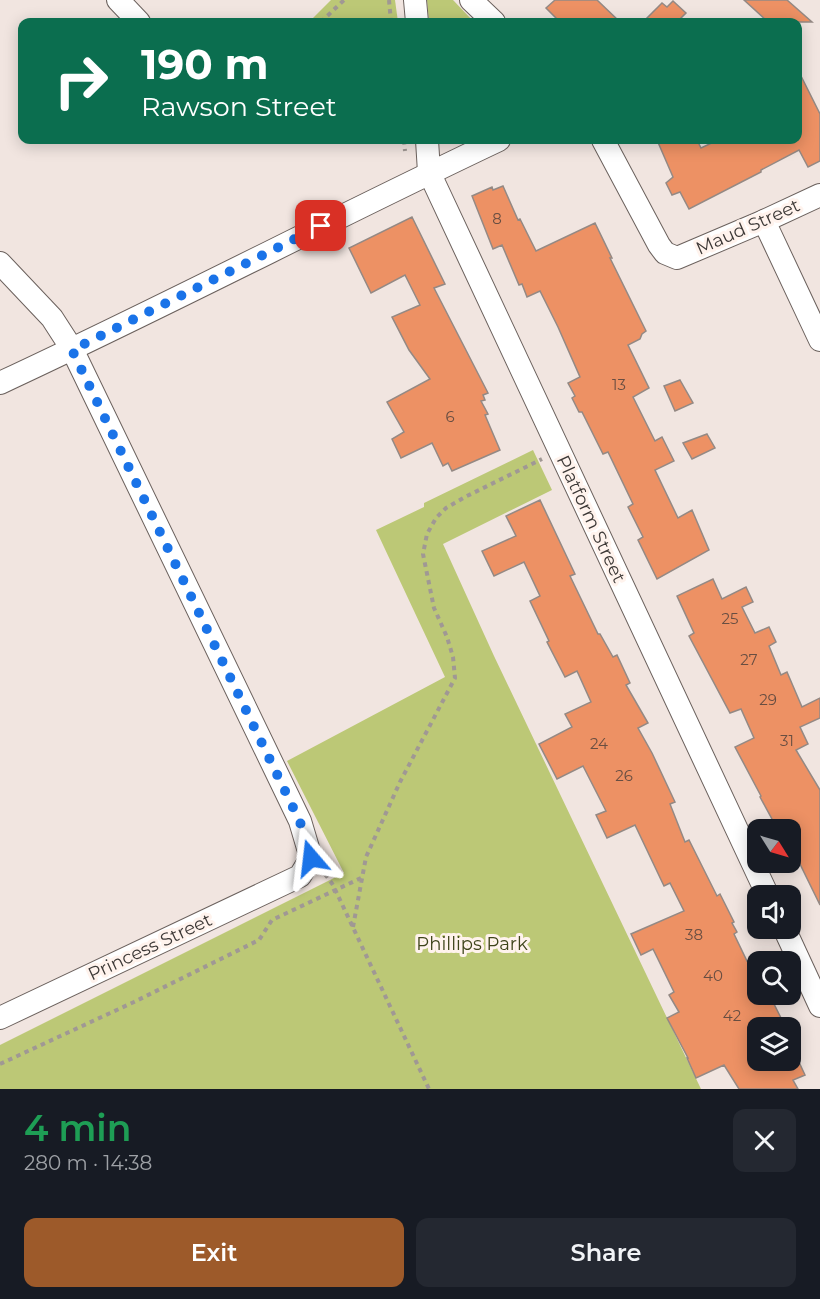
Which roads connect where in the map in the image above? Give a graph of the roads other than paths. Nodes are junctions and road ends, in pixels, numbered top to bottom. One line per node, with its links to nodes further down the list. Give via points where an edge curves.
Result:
1 (118, 0): 4 (street)
2 (415, 0): 5 (street)
3 (471, 0): 6 (street)
4 (135, 18)
5 (417, 18)
6 (490, 18)
7 (427, 144): 10 (street, Platform Street)
8 (490, 144): 10 (street)
9 (605, 144): 12 (street, Maud Street, via 666,253 677,258)
10 (429, 172): 15 (street); 17 (street, Platform Street)
11 (820, 195): 12 (street, Maud Street)
12 (764, 221): 14 (street)
13 (0, 263): 15 (street, via 52,318)
14 (820, 340)
15 (72, 350): 16 (street); 20 (street, Princess Street, via 300,822 305,867)
16 (0, 383)
17 (763, 885)
18 (789, 939): 19 (street)
19 (820, 1006)
20 (0, 1018)

